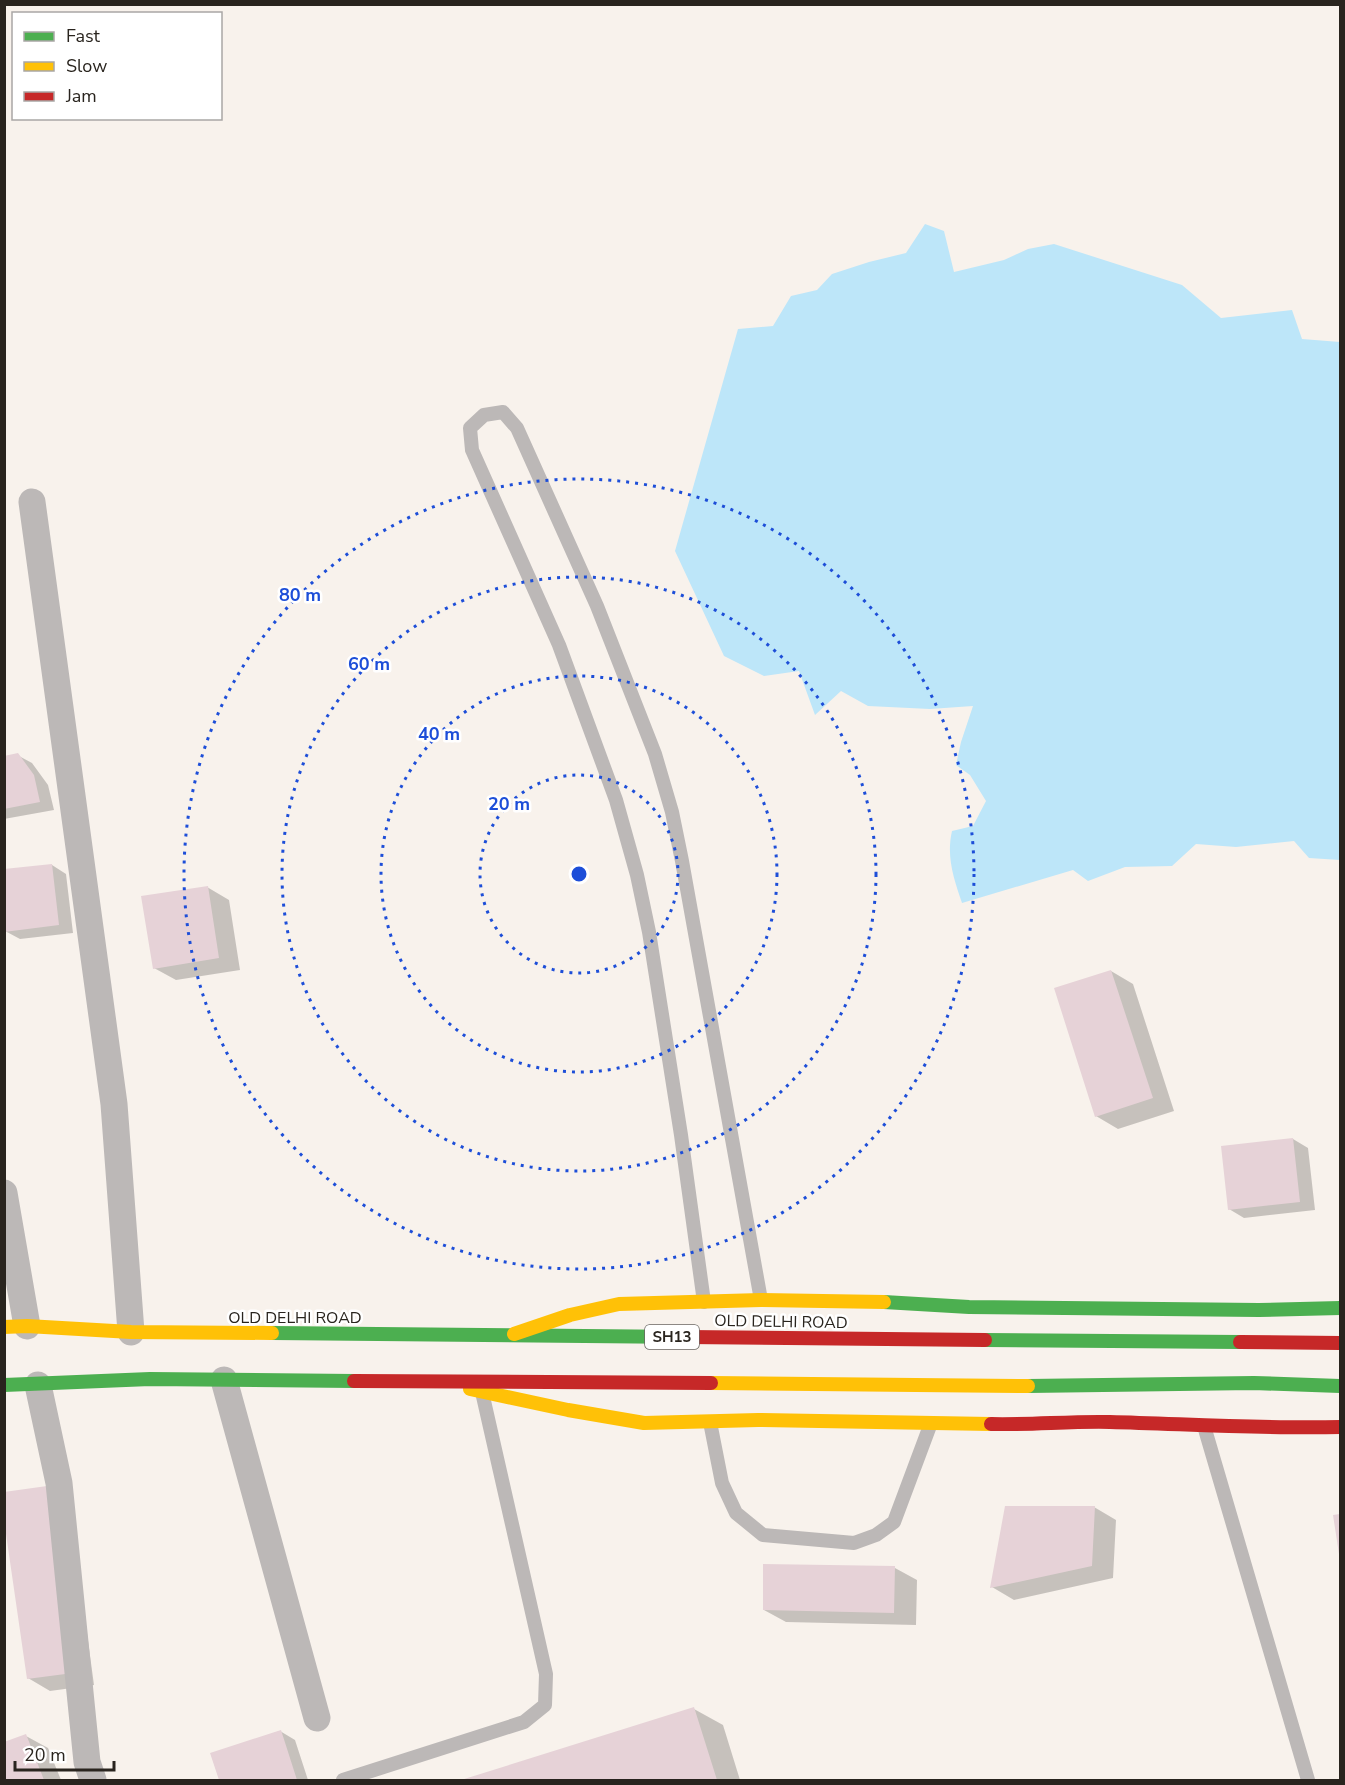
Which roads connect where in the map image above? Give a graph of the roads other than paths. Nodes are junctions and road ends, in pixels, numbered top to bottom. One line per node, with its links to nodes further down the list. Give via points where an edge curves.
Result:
1 (32, 502): 7 (street, via 114,1104)
2 (4, 1193): 6 (street)
3 (761, 1300): 4 (main road); 4 (lane, via 682,861 655,754 597,606 518,428 503,412 484,415 470,428 472,450 559,645 616,800 637,875 681,1135); 5 (main road, via 981,1307)
4 (704, 1302): 8 (main road, via 619,1304 570,1315)
5 (1341, 1308)
6 (16, 1327): 7 (main road, OLD DELHI ROAD / SH13)
7 (131, 1332): 8 (main road, OLD DELHI ROAD / SH13)
8 (513, 1335): 9 (main road, OLD DELHI ROAD / SH13)
9 (1341, 1343)
10 (224, 1380): 11 (main road); 13 (main road); 20 (street)
11 (430, 1380): 14 (main road); 15 (main road)
12 (4, 1385): 13 (main road)
13 (38, 1385): 21 (street, via 59,1483 87,1762)
14 (1341, 1386)
15 (482, 1392): 16 (main road, via 644,1423); 22 (lane, via 546,1674 545,1705 524,1722)
16 (710, 1422): 17 (main road); 17 (lane, via 722,1483 736,1513 763,1535 854,1543 876,1535 894,1522)
17 (931, 1423): 18 (main road)
18 (1204, 1425): 19 (main road); 23 (lane)
19 (1341, 1427)
20 (316, 1718)
21 (93, 1780)
22 (343, 1780)
23 (1308, 1780)

